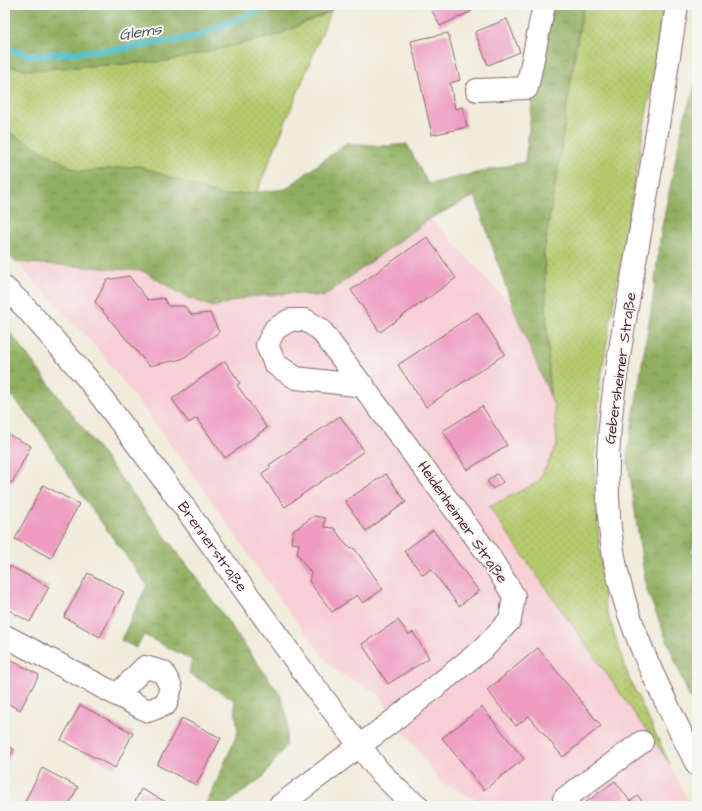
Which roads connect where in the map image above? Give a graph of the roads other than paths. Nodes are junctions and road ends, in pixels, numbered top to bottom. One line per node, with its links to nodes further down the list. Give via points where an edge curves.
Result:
1 (544, 5): 3 (main road, via 527,88)
2 (677, 5): 10 (main road, Gebersheimer Straße, via 650,181 612,399 608,454 608,514 620,587 638,639 651,672)
3 (477, 90)
4 (5, 288): 9 (main road, Brennerstraße, via 87,378)
5 (364, 386): 9 (main road, Heidenheimer Straße, via 488,554 514,596 510,620 484,648)
6 (5, 636): 7 (main road)
7 (117, 695)
8 (642, 742): 13 (main road, via 564,799)
9 (358, 746): 11 (main road, Heidenheimer Straße); 12 (main road, Brennerstraße, via 379,771)
10 (697, 765)
11 (279, 806)
12 (418, 806)
13 (567, 806)

